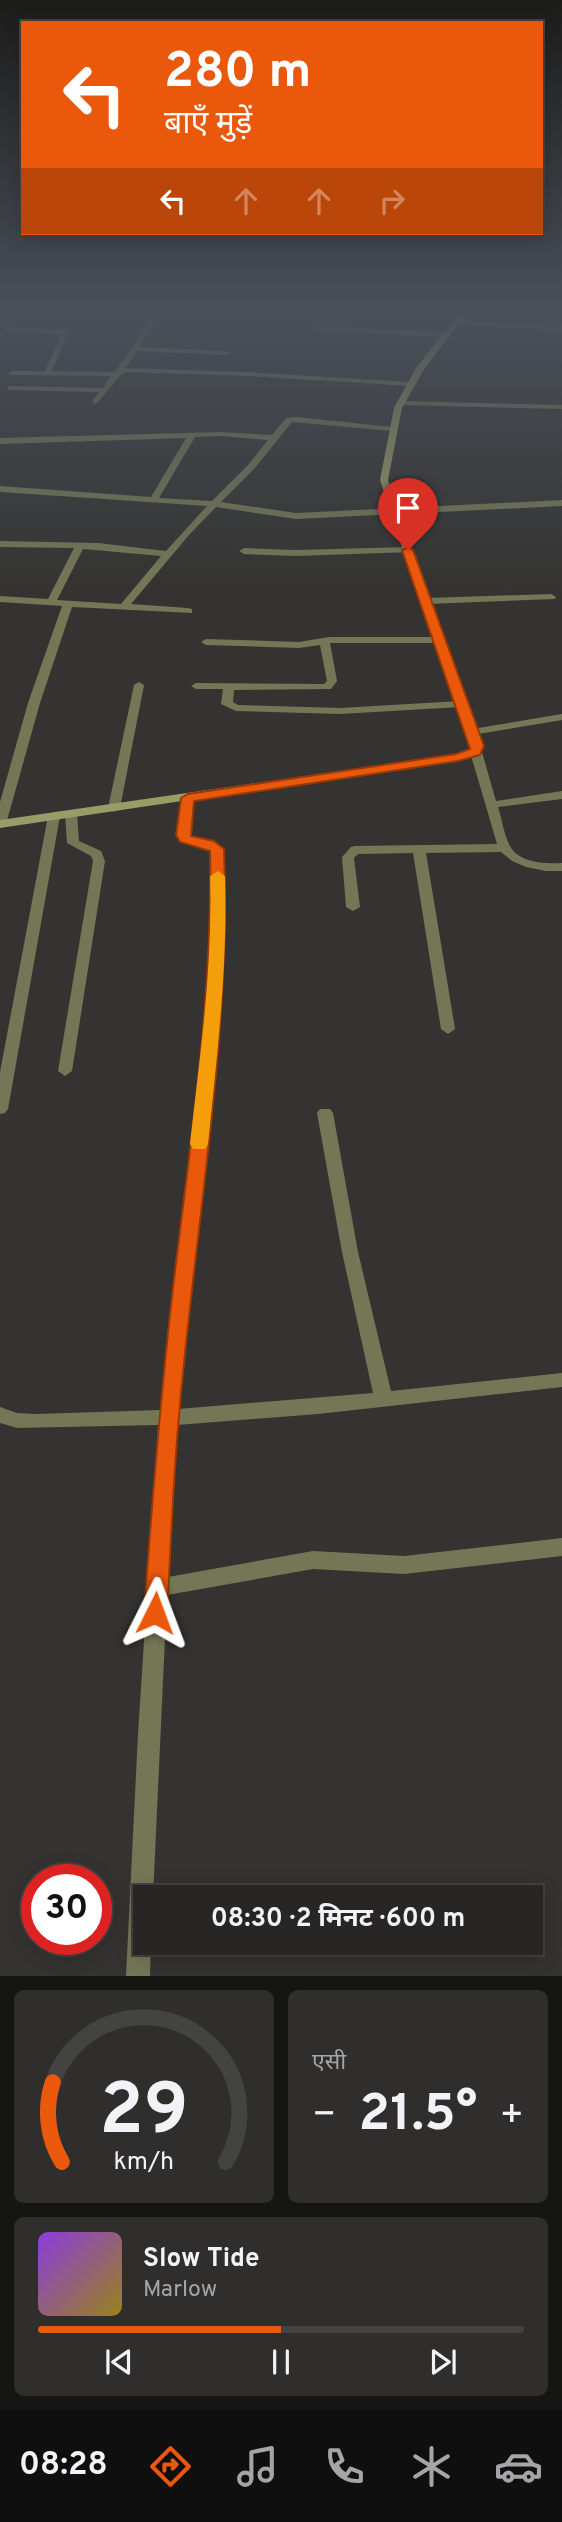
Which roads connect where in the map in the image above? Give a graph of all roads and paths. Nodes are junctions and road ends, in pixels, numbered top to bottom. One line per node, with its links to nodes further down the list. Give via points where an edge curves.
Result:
1 (400, 404): 4 (street)
2 (425, 404): 3 (street)
3 (562, 407)
4 (392, 429): 6 (street, via 294,419); 12 (street, via 383,480)
5 (192, 435): 6 (street); 7 (street); 9 (street)
6 (273, 439): 11 (street)
7 (0, 441)
8 (0, 489): 9 (street)
9 (154, 499): 11 (street)
10 (562, 503): 12 (street)
11 (213, 504): 12 (street, via 296,516); 17 (street)
12 (393, 510): 15 (street)
13 (0, 544): 14 (street)
14 (80, 546): 17 (street); 21 (street)
15 (408, 550): 16 (street); 20 (street)
16 (244, 551)
17 (168, 554): 23 (street)
18 (551, 597): 20 (street)
19 (0, 599): 21 (street)
20 (427, 601): 25 (street)
21 (51, 602): 22 (street)
22 (68, 603): 23 (street); 41 (street)
23 (124, 606): 24 (street)
24 (188, 611)
25 (439, 640): 26 (street); 31 (street)
26 (324, 641): 27 (street, via 299,645); 30 (street, via 332,684 327,687)
27 (206, 642)
28 (139, 685): 38 (street)
29 (196, 686): 30 (street)
30 (229, 687): 31 (street, via 227,704 236,708 340,711)
31 (460, 704): 33 (street)
32 (562, 717): 33 (street)
33 (472, 732): 34 (street)
34 (476, 752): 36 (street); 37 (street)
35 (562, 795): 37 (street)
36 (178, 799): 38 (street); 53 (street, via 186,839 217,849 219,921 205,1096)
37 (490, 805): 42 (street)
38 (114, 808): 39 (street)
39 (71, 814): 40 (street); 47 (street, via 73,843 97,854 99,861)
40 (54, 816): 41 (street); 48 (street)
41 (0, 824)
42 (504, 848): 43 (street); 44 (street, via 528,864)
43 (419, 850): 45 (street, via 351,852); 46 (street)
44 (562, 867)
45 (353, 907)
46 (448, 1029)
47 (65, 1072)
48 (0, 1109)
49 (325, 1113): 51 (street)
50 (562, 1380): 51 (street)
51 (384, 1400): 53 (street)
52 (0, 1415): 53 (street, via 28,1421)
53 (168, 1416): 55 (street)
54 (562, 1546): 55 (street, via 404,1565 313,1560)
55 (157, 1588): 56 (street)
56 (138, 1976)

